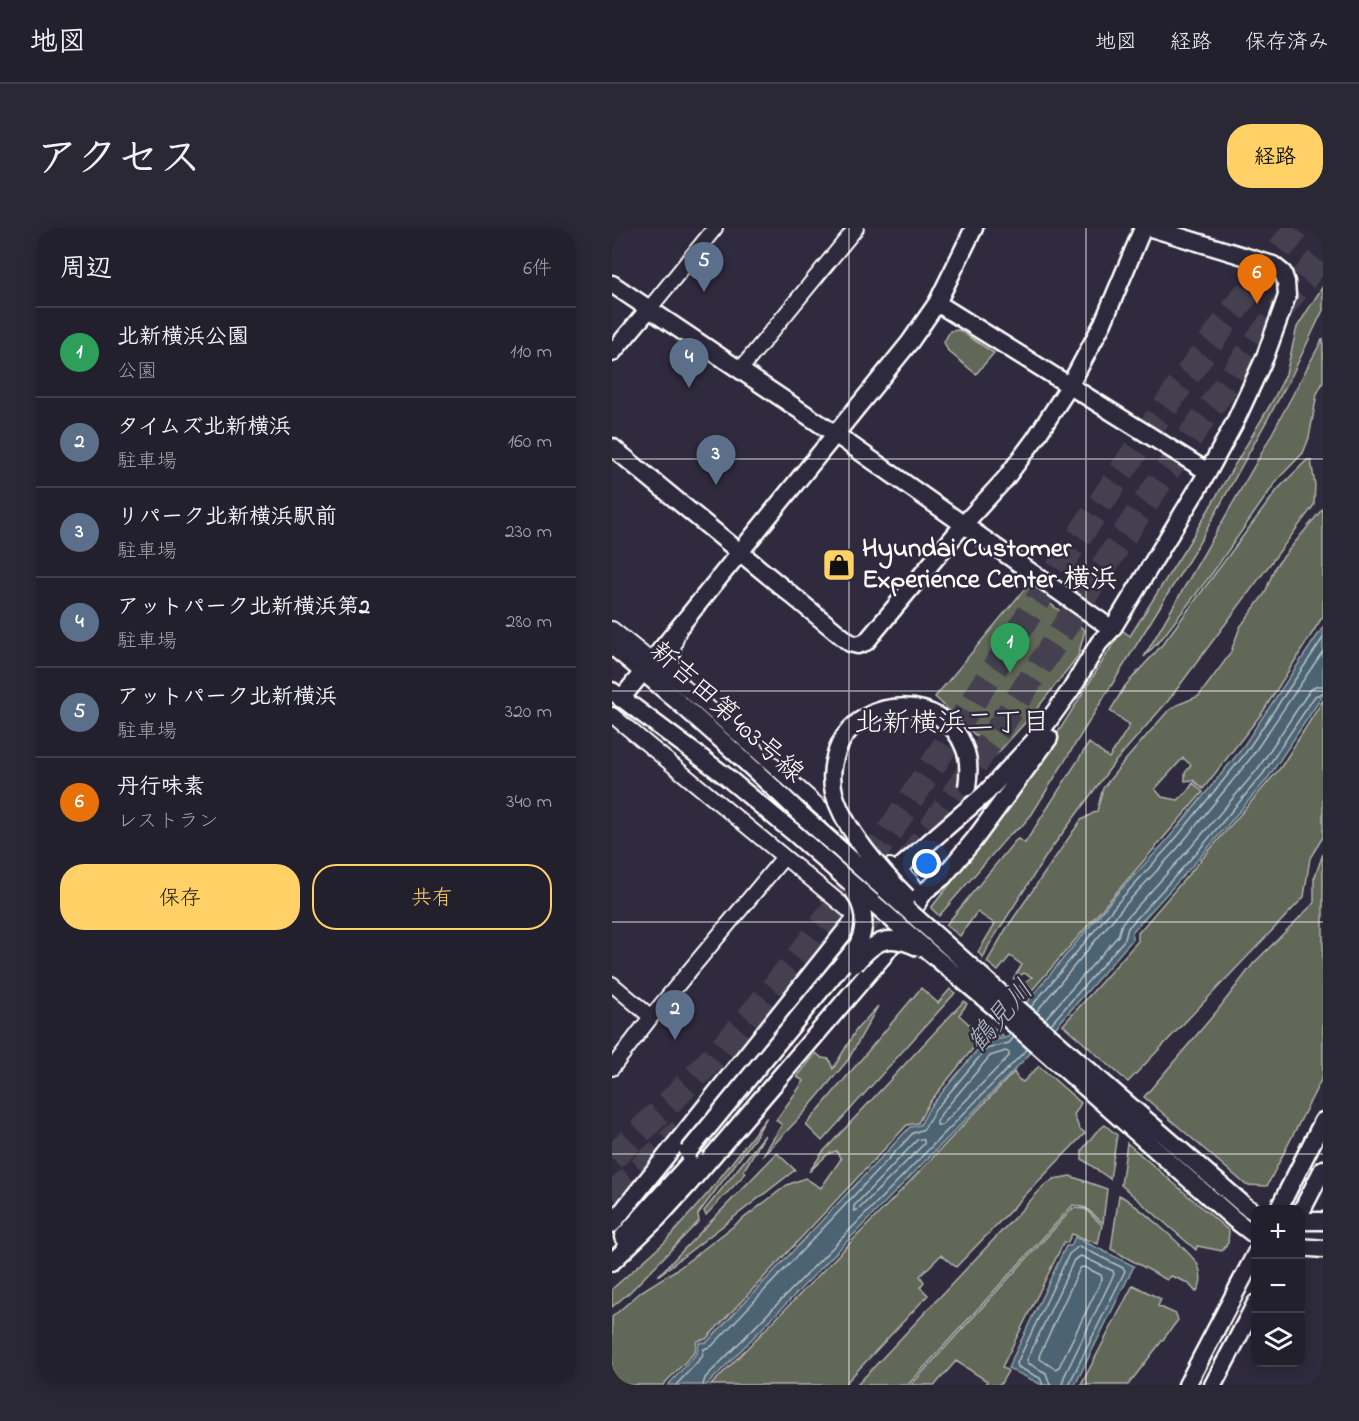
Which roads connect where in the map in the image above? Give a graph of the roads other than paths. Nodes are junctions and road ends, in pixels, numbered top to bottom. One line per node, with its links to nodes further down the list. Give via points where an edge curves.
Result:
1 (715, 228): 8 (street)
2 (856, 228): 10 (street)
3 (974, 228): 7 (street)
4 (1143, 228): 11 (street, via 1103,323)
5 (1151, 228): 14 (street, via 1273,265 1283,273 1286,282 1287,296 1266,357)
6 (612, 284): 8 (street)
7 (937, 303): 11 (street); 12 (street)
8 (649, 309): 9 (street); 10 (street)
9 (612, 353)
10 (740, 370): 12 (street)
11 (1070, 385): 14 (street); 15 (street, via 1006,478)
12 (835, 434): 15 (street); 16 (street)
13 (612, 447): 16 (street)
14 (1208, 472): 18 (street)
15 (964, 524): 16 (street, via 866,642 858,645 850,643); 18 (street)
16 (739, 552): 17 (street)
17 (684, 620): 21 (street); 22 (street, via 672,658)
18 (1112, 628): 25 (street, via 1034,741 986,793); 29 (street, via 1106,646 1042,747 974,840 943,877 925,891)
19 (612, 629): 21 (street)
20 (612, 646): 21 (street, 新吉田第403号線)
21 (647, 666): 22 (street); 23 (street); 31 (street, 新吉田第403号線, bridge, via 805,818)
22 (677, 682): 27 (street, via 872,853)
23 (615, 700): 28 (street, 新吉田第403号線, bridge, via 723,774)
24 (612, 716): 26 (street)
25 (936, 834): 27 (street); 31 (street, bridge, via 967,788 968,762 959,737 940,719 918,708 892,707 865,716 843,737 836,753 832,770 835,794 852,829 924,913)
26 (784, 857): 30 (street); 34 (street)
27 (897, 870): 29 (street, via 914,884); 30 (street)
28 (846, 879): 32 (street, 新吉田第403号線, bridge); 37 (street, bridge, via 863,912 863,934 858,945)
29 (918, 905): 51 (street, via 884,955 687,1186)
30 (857, 917): 42 (street)
31 (940, 938): 41 (street, 新吉田第403号線, bridge)
32 (929, 952): 37 (street, bridge, via 892,939 874,943); 45 (street, 新吉田第403号線, bridge)
33 (612, 984): 34 (street)
34 (651, 1017): 35 (street)
35 (612, 1068)
36 (1323, 1121): 39 (street)
37 (692, 1154): 46 (street); 48 (street, via 660,1198)
38 (1323, 1169): 40 (street)
39 (1280, 1205)
40 (1304, 1205)
41 (1250, 1210)
42 (614, 1219)
43 (1305, 1221): 44 (street)
44 (1323, 1221)
45 (1251, 1232)
46 (612, 1238)
47 (1305, 1247): 49 (street)
48 (612, 1248)
49 (1323, 1249)
50 (1253, 1259): 53 (street)
51 (612, 1262)
52 (1251, 1313): 54 (street)
53 (1187, 1385)
54 (1213, 1385)

